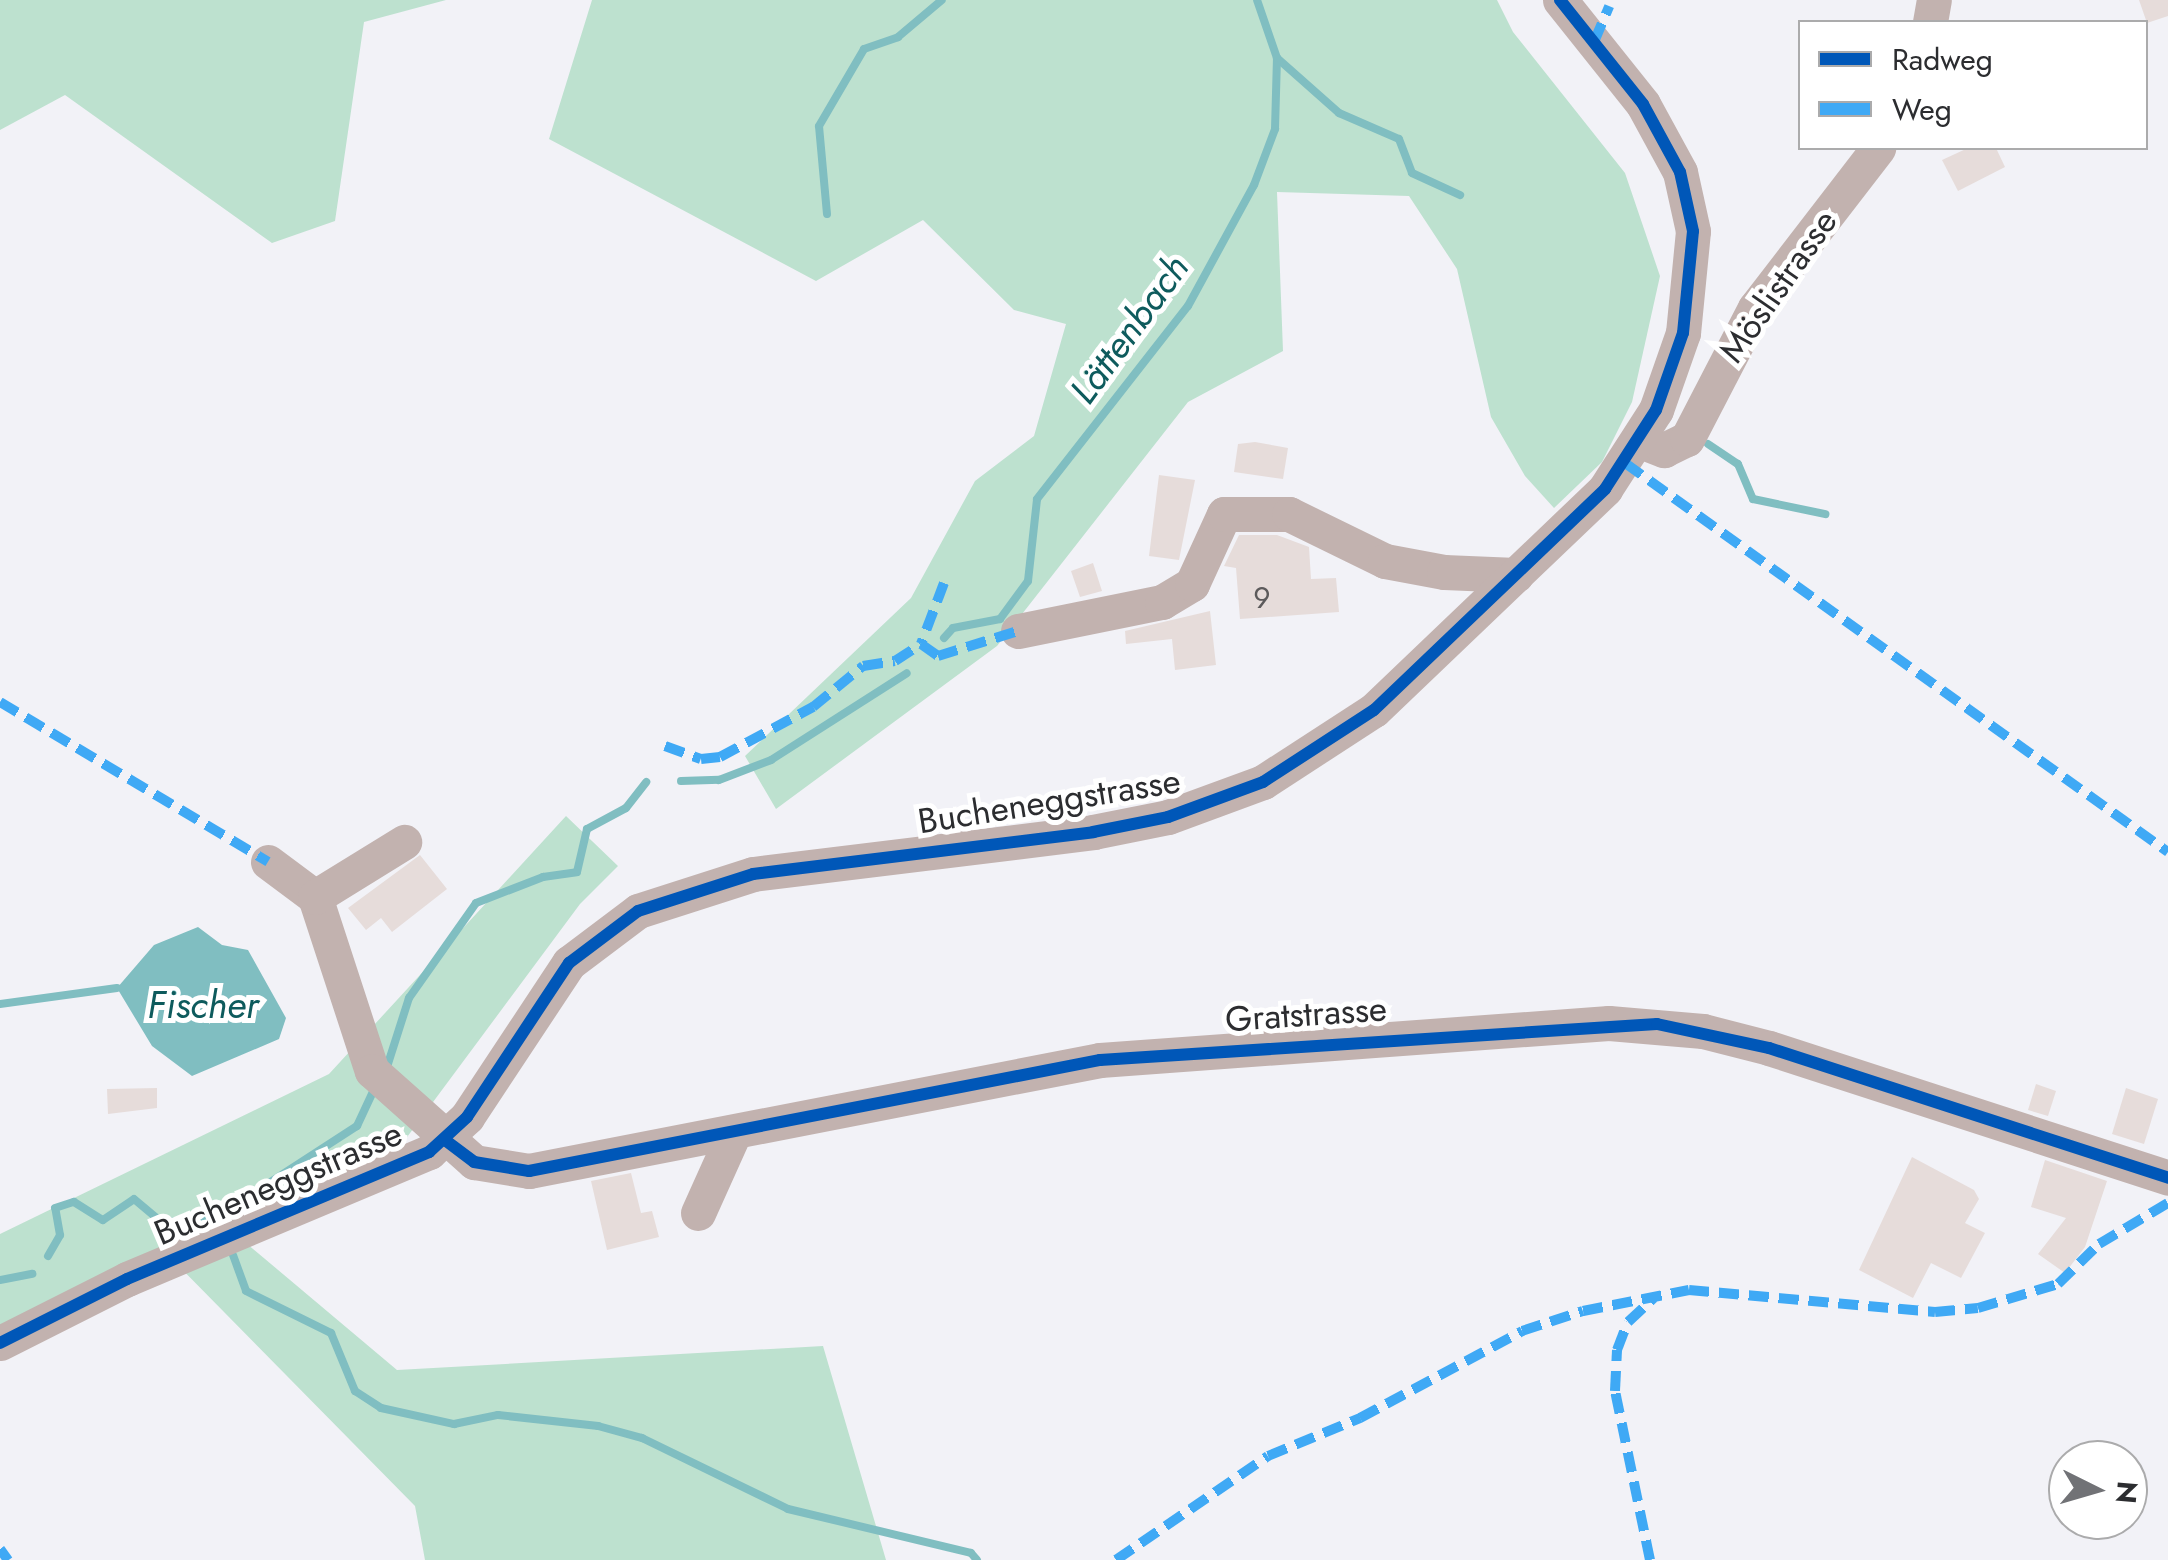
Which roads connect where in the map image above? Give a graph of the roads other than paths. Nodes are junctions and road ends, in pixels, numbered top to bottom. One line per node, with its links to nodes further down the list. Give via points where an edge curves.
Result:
1 (1560, 0): 3 (street, Bucheneggstrasse, via 1656,124 1690,204 1694,256 1682,333)
2 (1876, 150): 3 (street, Möslistrasse, via 1756,308 1687,438 1664,450)
3 (1640, 441): 4 (street, Bucheneggstrasse, via 1605,489)
4 (1516, 575): 5 (street, via 1385,561 1289,514 1224,514 1192,584 1162,602); 10 (street, Bucheneggstrasse, via 1353,727 1218,801 1094,832 730,878 638,911 568,963)
5 (1018, 631)
6 (404, 842): 8 (street)
7 (268, 862): 8 (street)
8 (315, 897): 10 (street, Gratstrasse, via 372,1071)
9 (733, 1135): 10 (street, Gratstrasse, via 529,1172 474,1162); 11 (street, Gratstrasse, via 1100,1060 1657,1024 1769,1048); 12 (street)
10 (445, 1140): 13 (street, Bucheneggstrasse, via 412,1162 127,1279)
11 (2168, 1178)
12 (698, 1213)
13 (0, 1343)

